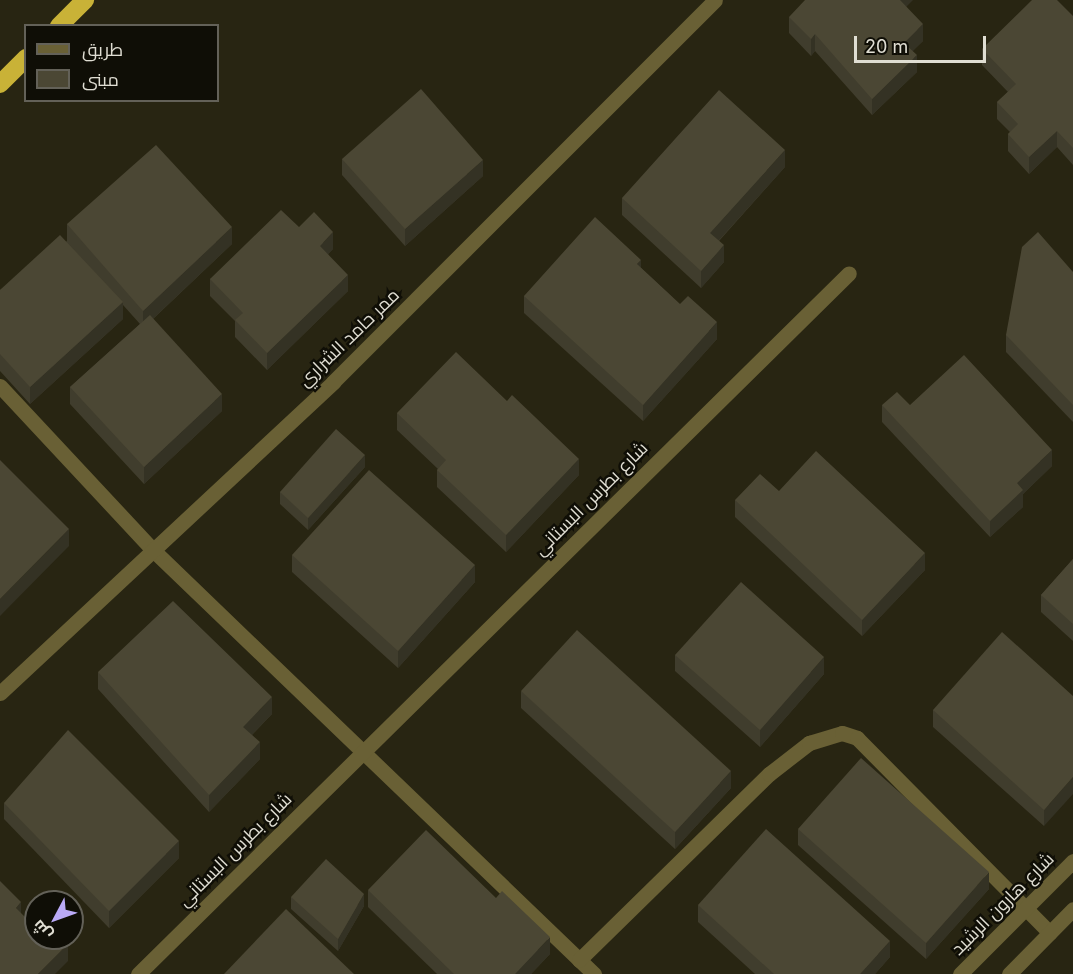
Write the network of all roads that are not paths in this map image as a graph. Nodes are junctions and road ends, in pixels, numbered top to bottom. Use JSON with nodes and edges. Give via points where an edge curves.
{"nodes":[{"id":1,"x":85,"y":0,"type":"edge"},
{"id":2,"x":715,"y":0,"type":"edge"},
{"id":3,"x":61,"y":24,"type":"edge"},
{"id":4,"x":24,"y":60,"type":"edge"},
{"id":5,"x":0,"y":84,"type":"edge"},
{"id":6,"x":849,"y":273,"type":"dead end"},
{"id":7,"x":0,"y":386,"type":"edge"},
{"id":8,"x":153,"y":550,"type":"junction"},
{"id":9,"x":0,"y":693,"type":"edge"},
{"id":10,"x":360,"y":753,"type":"junction"},
{"id":11,"x":1073,"y":861,"type":"edge"},
{"id":12,"x":1028,"y":906,"type":"junction"},
{"id":13,"x":1073,"y":909,"type":"edge"},
{"id":14,"x":1050,"y":933,"type":"junction"},
{"id":15,"x":579,"y":960,"type":"junction"},
{"id":16,"x":138,"y":974,"type":"edge"},
{"id":17,"x":594,"y":974,"type":"edge"},
{"id":18,"x":960,"y":974,"type":"edge"},
{"id":19,"x":1009,"y":974,"type":"edge"}],
"edges":[{"from":1,"to":3,"type":"highway"},
{"from":2,"to":8,"type":"street","name":"ممر حامد الشراري","via":[[333,382]]},
{"from":4,"to":5,"type":"highway"},
{"from":6,"to":10,"type":"street","name":"شارع بطرس البستاني"},
{"from":7,"to":8,"type":"street"},
{"from":8,"to":9,"type":"street","name":"ممر حامد الشراري"},
{"from":8,"to":10,"type":"street"},
{"from":10,"to":15,"type":"street"},
{"from":10,"to":16,"type":"street","name":"شارع بطرس البستاني"},
{"from":11,"to":12,"type":"street","name":"شارع هارون الرشيد"},
{"from":12,"to":14,"type":"street"},
{"from":12,"to":15,"type":"street","via":[[857,738],[842,733],[809,743],[768,774]]},
{"from":12,"to":18,"type":"street","name":"شارع هارون الرشيد"},
{"from":13,"to":14,"type":"street"},
{"from":14,"to":19,"type":"street"},
{"from":15,"to":17,"type":"street"}]}
